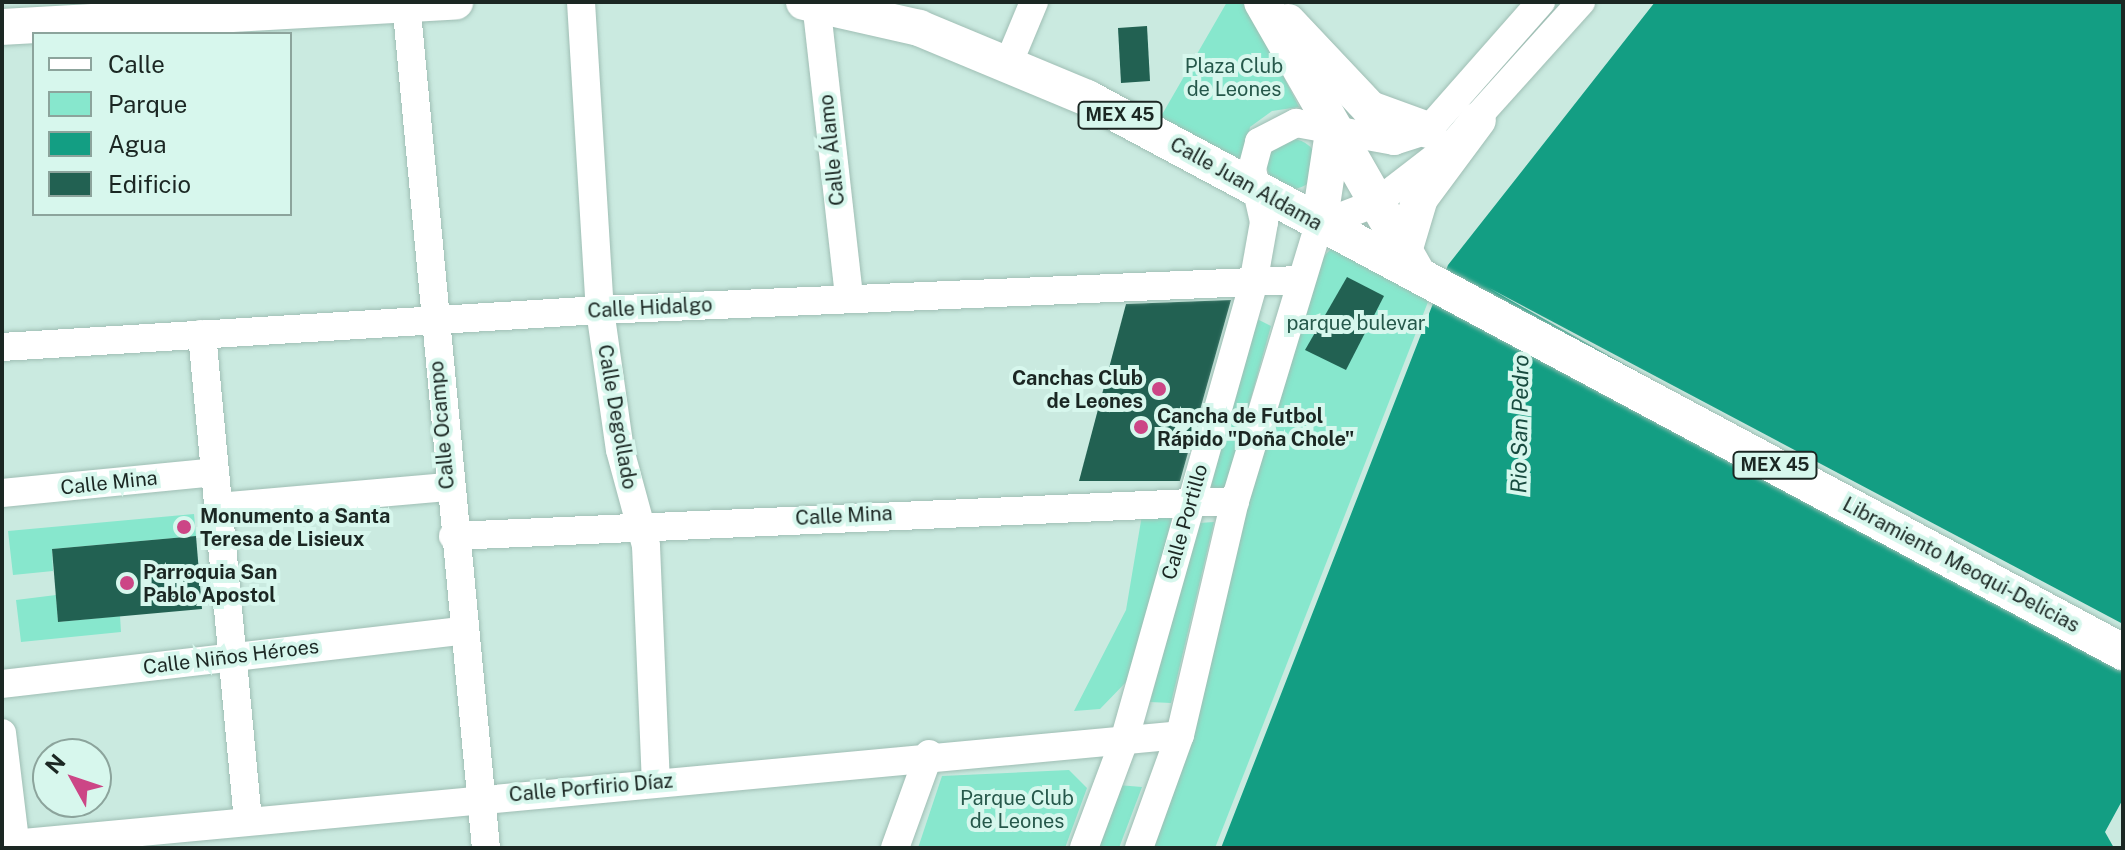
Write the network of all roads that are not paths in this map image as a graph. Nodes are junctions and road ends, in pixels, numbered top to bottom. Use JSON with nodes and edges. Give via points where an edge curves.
{"nodes":[{"id":1,"x":455,"y":2,"type":"edge"},
{"id":2,"x":581,"y":2,"type":"edge"},
{"id":3,"x":812,"y":2,"type":"edge"},
{"id":4,"x":1034,"y":2,"type":"edge"},
{"id":5,"x":1262,"y":2,"type":"edge"},
{"id":6,"x":1269,"y":2,"type":"edge"},
{"id":7,"x":1541,"y":2,"type":"edge"},
{"id":8,"x":1581,"y":2,"type":"edge"},
{"id":9,"x":406,"y":4,"type":"edge"},
{"id":10,"x":75,"y":13,"type":"edge"},
{"id":11,"x":2,"y":27,"type":"edge"},
{"id":12,"x":1009,"y":62,"type":"junction"},
{"id":13,"x":1478,"y":120,"type":"junction"},
{"id":14,"x":1428,"y":130,"type":"junction"},
{"id":15,"x":1333,"y":132,"type":"junction"},
{"id":16,"x":1258,"y":191,"type":"junction"},
{"id":17,"x":1376,"y":203,"type":"junction"},
{"id":18,"x":1319,"y":225,"type":"junction"},
{"id":19,"x":1416,"y":266,"type":"junction"},
{"id":20,"x":1299,"y":280,"type":"junction"},
{"id":21,"x":1253,"y":284,"type":"junction"},
{"id":22,"x":849,"y":298,"type":"junction"},
{"id":23,"x":600,"y":310,"type":"junction"},
{"id":24,"x":433,"y":321,"type":"junction"},
{"id":25,"x":202,"y":334,"type":"junction"},
{"id":26,"x":2,"y":347,"type":"edge"},
{"id":27,"x":215,"y":472,"type":"junction"},
{"id":28,"x":447,"y":487,"type":"junction"},
{"id":29,"x":2,"y":493,"type":"edge"},
{"id":30,"x":1191,"y":499,"type":"junction"},
{"id":31,"x":1235,"y":501,"type":"junction"},
{"id":32,"x":218,"y":507,"type":"junction"},
{"id":33,"x":642,"y":526,"type":"junction"},
{"id":34,"x":453,"y":536,"type":"junction"},
{"id":35,"x":460,"y":631,"type":"junction"},
{"id":36,"x":2123,"y":652,"type":"edge"},
{"id":37,"x":233,"y":657,"type":"junction"},
{"id":38,"x":2,"y":684,"type":"edge"},
{"id":39,"x":2,"y":733,"type":"edge"},
{"id":40,"x":1180,"y":735,"type":"junction"},
{"id":41,"x":1124,"y":741,"type":"junction"},
{"id":42,"x":929,"y":754,"type":"junction"},
{"id":43,"x":656,"y":782,"type":"junction"},
{"id":44,"x":482,"y":798,"type":"junction"},
{"id":45,"x":248,"y":819,"type":"junction"},
{"id":46,"x":198,"y":836,"type":"edge"},
{"id":47,"x":11,"y":845,"type":"edge"},
{"id":48,"x":486,"y":848,"type":"edge"},
{"id":49,"x":895,"y":848,"type":"edge"},
{"id":50,"x":1084,"y":848,"type":"edge"},
{"id":51,"x":1139,"y":848,"type":"edge"}],
"edges":[{"from":1,"to":9,"type":"main road"},
{"from":2,"to":23,"type":"street","name":"Calle Degollado"},
{"from":3,"to":12,"type":"main road","name":"Calle Juan Aldama","number":"MEX 45","via":[[869,12]]},
{"from":3,"to":22,"type":"street","name":"Calle Álamo"},
{"from":4,"to":12,"type":"street"},
{"from":5,"to":15,"type":"main road","number":"MEX 45"},
{"from":6,"to":14,"type":"main road","via":[[1370,109]]},
{"from":7,"to":14,"type":"street"},
{"from":8,"to":13,"type":"street"},
{"from":9,"to":10,"type":"main road"},
{"from":9,"to":24,"type":"street","name":"Calle Ocampo"},
{"from":10,"to":11,"type":"main road"},
{"from":12,"to":16,"type":"main road","name":"Calle Juan Aldama","number":"MEX 45"},
{"from":13,"to":17,"type":"street"},
{"from":13,"to":19,"type":"main road","via":[[1420,198]]},
{"from":14,"to":15,"type":"street","name":"Calle Portillo","via":[[1394,141]]},
{"from":15,"to":16,"type":"street","name":"Calle Portillo","via":[[1296,123],[1266,134],[1254,155]]},
{"from":15,"to":17,"type":"main road","number":"MEX 45"},
{"from":15,"to":18,"type":"main road"},
{"from":16,"to":18,"type":"main road","name":"Calle Juan Aldama","number":"MEX 45"},
{"from":16,"to":21,"type":"street","name":"Calle Portillo","via":[[1264,222]]},
{"from":17,"to":18,"type":"street"},
{"from":17,"to":19,"type":"main road","number":"MEX 45"},
{"from":18,"to":19,"type":"main road","name":"Calle Juan Aldama","number":"MEX 45"},
{"from":18,"to":20,"type":"street"},
{"from":19,"to":36,"type":"main road","name":"Libramiento Meoqui-Delicias","number":"MEX 45"},
{"from":20,"to":21,"type":"street","name":"Calle Hidalgo"},
{"from":20,"to":31,"type":"street"},
{"from":21,"to":22,"type":"street","name":"Calle Hidalgo"},
{"from":21,"to":30,"type":"street","name":"Calle Portillo"},
{"from":22,"to":23,"type":"street","name":"Calle Hidalgo"},
{"from":23,"to":24,"type":"street","name":"Calle Hidalgo"},
{"from":23,"to":33,"type":"street","name":"Calle Degollado","via":[[623,465]]},
{"from":24,"to":25,"type":"street","name":"Calle Hidalgo"},
{"from":24,"to":28,"type":"street","name":"Calle Ocampo"},
{"from":25,"to":26,"type":"street","name":"Calle Hidalgo"},
{"from":25,"to":27,"type":"street"},
{"from":27,"to":29,"type":"street","name":"Calle Mina"},
{"from":27,"to":32,"type":"street"},
{"from":28,"to":32,"type":"street"},
{"from":28,"to":34,"type":"street","name":"Calle Ocampo"},
{"from":30,"to":31,"type":"street","name":"Calle Mina"},
{"from":30,"to":33,"type":"street","name":"Calle Mina"},
{"from":30,"to":41,"type":"street","name":"Calle Portillo"},
{"from":31,"to":40,"type":"street"},
{"from":32,"to":37,"type":"street"},
{"from":33,"to":34,"type":"street","name":"Calle Mina"},
{"from":33,"to":43,"type":"street","name":"Calle Degollado"},
{"from":34,"to":35,"type":"street","name":"Calle Ocampo"},
{"from":35,"to":37,"type":"street","name":"Calle Niños Héroes"},
{"from":35,"to":44,"type":"street","name":"Calle Ocampo"},
{"from":37,"to":38,"type":"street","name":"Calle Niños Héroes"},
{"from":37,"to":45,"type":"street"},
{"from":39,"to":47,"type":"street"},
{"from":40,"to":41,"type":"street","name":"Calle Porfirio Díaz"},
{"from":40,"to":51,"type":"street"},
{"from":41,"to":42,"type":"street","name":"Calle Porfirio Díaz"},
{"from":41,"to":50,"type":"street","name":"Calle Portillo"},
{"from":42,"to":43,"type":"street","name":"Calle Porfirio Díaz"},
{"from":42,"to":49,"type":"street"},
{"from":43,"to":44,"type":"street","name":"Calle Porfirio Díaz"},
{"from":44,"to":45,"type":"street","name":"Calle Porfirio Díaz"},
{"from":44,"to":48,"type":"street","name":"Calle Ocampo"},
{"from":45,"to":46,"type":"street","name":"Calle Porfirio Díaz"},
{"from":46,"to":47,"type":"street","name":"Calle Porfirio Díaz"}]}
